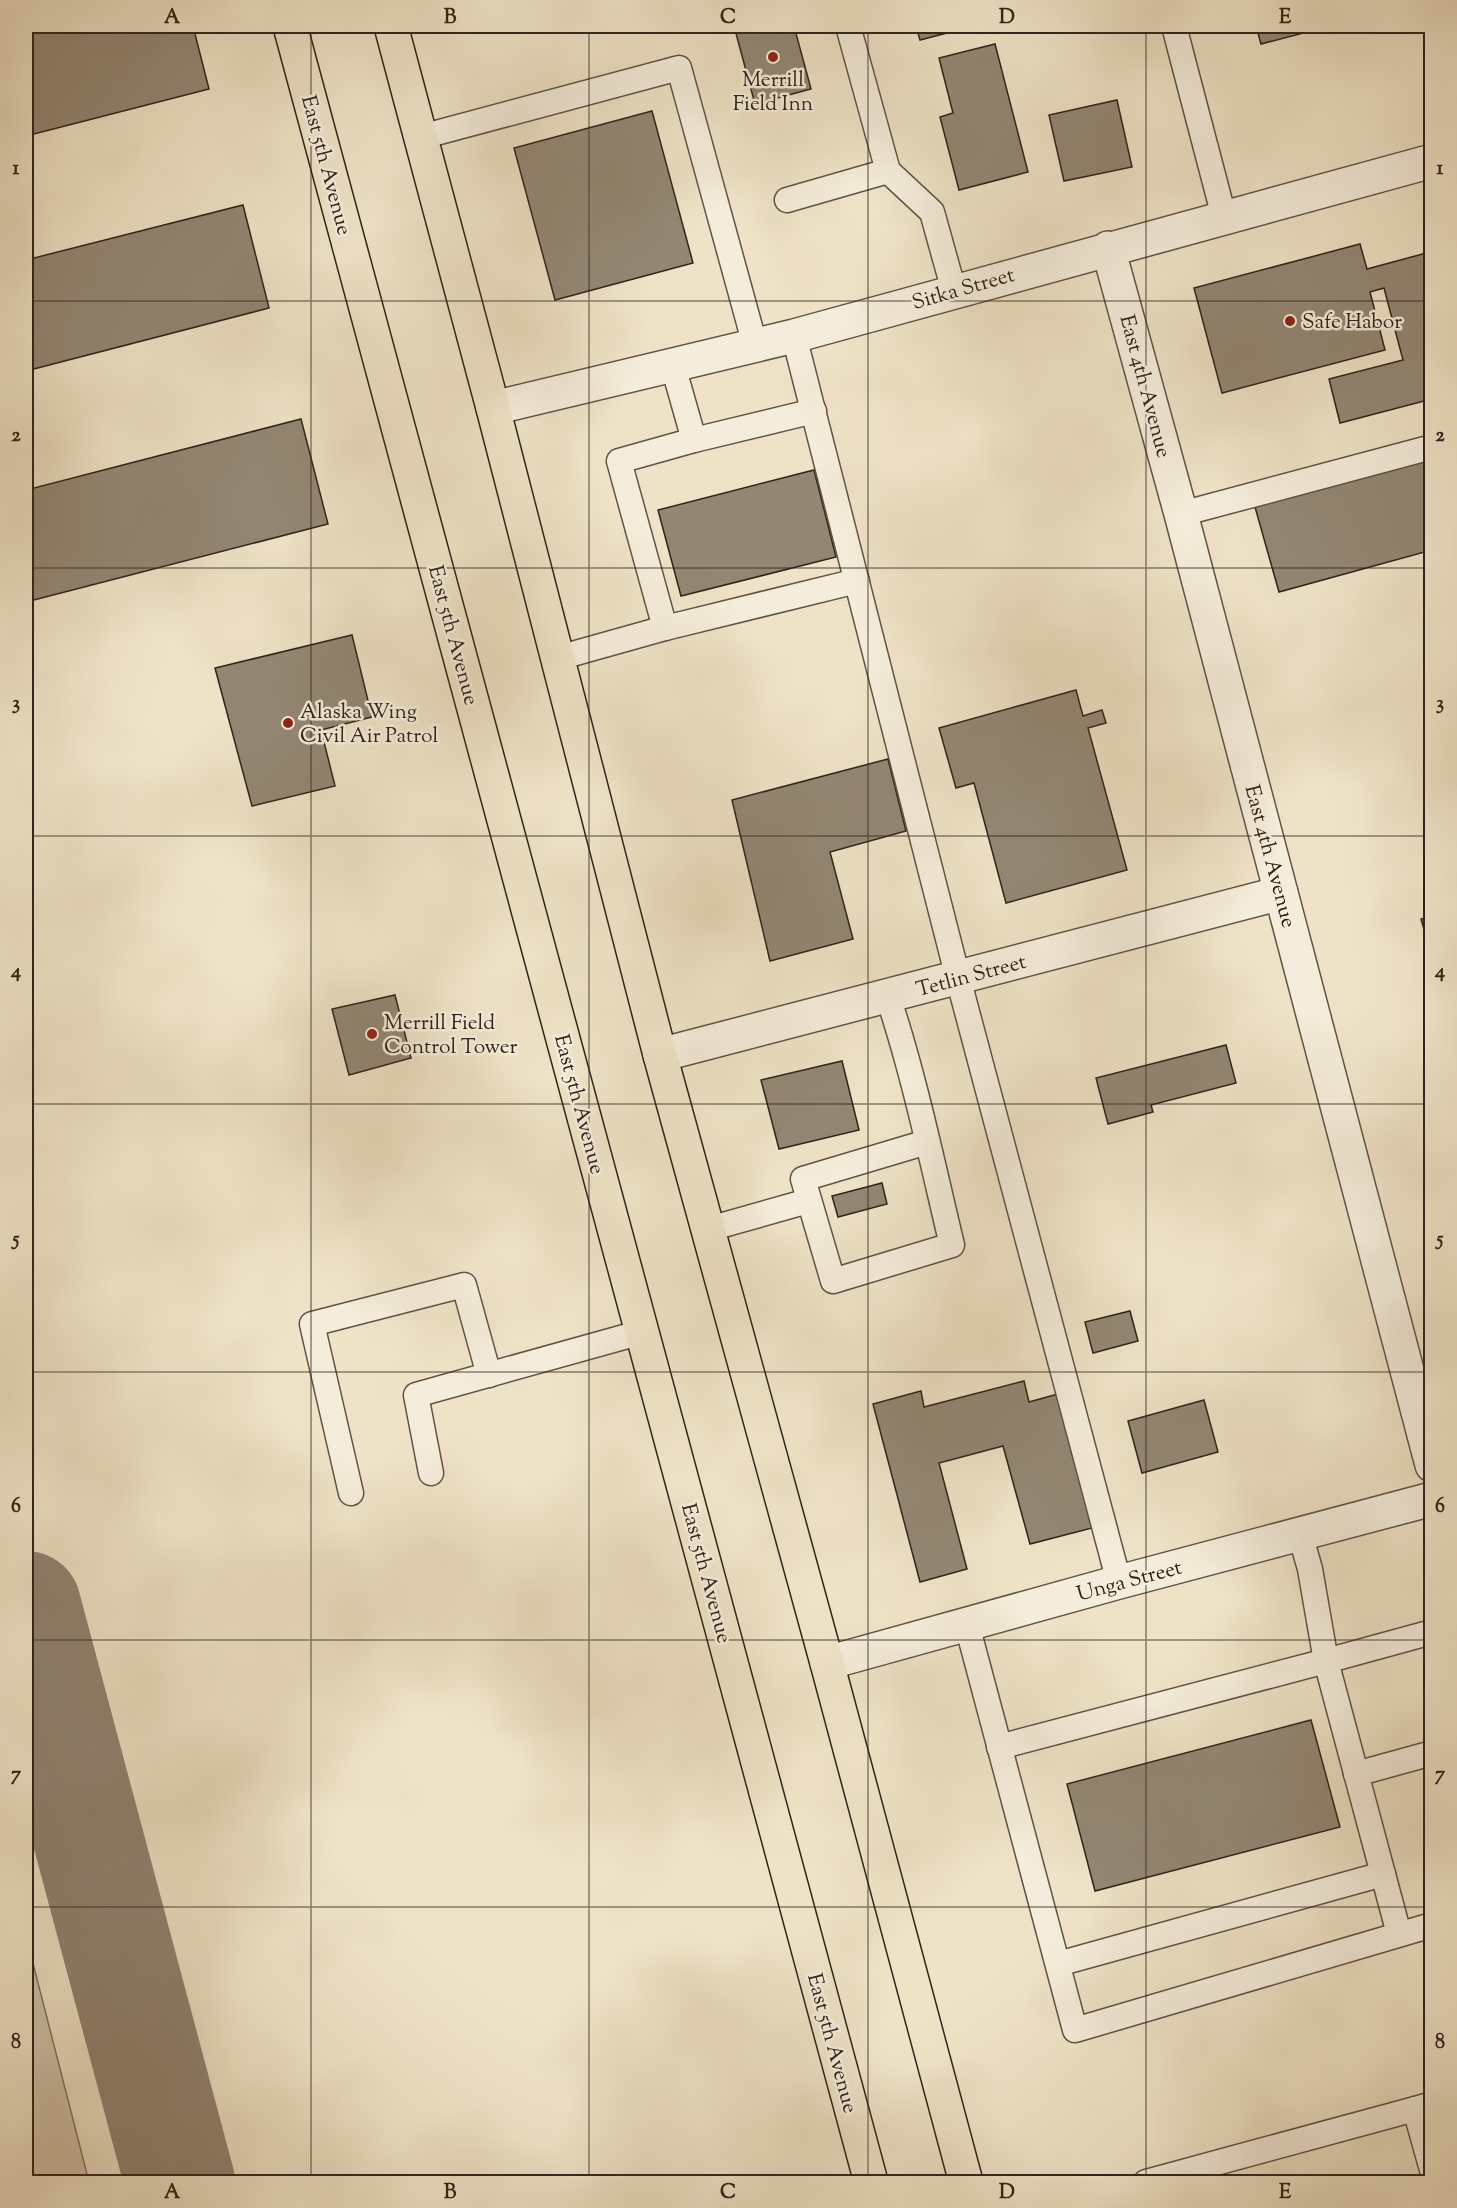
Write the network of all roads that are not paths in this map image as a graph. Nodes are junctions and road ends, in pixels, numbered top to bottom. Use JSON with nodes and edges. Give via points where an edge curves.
{"nodes":[{"id":1,"x":290,"y":26,"type":"edge"},
{"id":2,"x":391,"y":26,"type":"edge"},
{"id":3,"x":848,"y":26,"type":"edge"},
{"id":4,"x":1173,"y":26,"type":"edge"},
{"id":5,"x":421,"y":137,"type":"junction"},
{"id":6,"x":1431,"y":161,"type":"edge"},
{"id":7,"x":888,"y":171,"type":"junction"},
{"id":8,"x":787,"y":200,"type":"dead end"},
{"id":9,"x":1224,"y":217,"type":"junction"},
{"id":10,"x":1108,"y":248,"type":"junction"},
{"id":11,"x":954,"y":291,"type":"junction"},
{"id":12,"x":794,"y":336,"type":"junction"},
{"id":13,"x":755,"y":345,"type":"junction"},
{"id":14,"x":673,"y":366,"type":"junction"},
{"id":15,"x":494,"y":408,"type":"junction"},
{"id":16,"x":814,"y":411,"type":"junction"},
{"id":17,"x":694,"y":441,"type":"junction"},
{"id":18,"x":1431,"y":447,"type":"edge"},
{"id":19,"x":1181,"y":514,"type":"junction"},
{"id":20,"x":857,"y":581,"type":"junction"},
{"id":21,"x":665,"y":628,"type":"junction"},
{"id":22,"x":558,"y":658,"type":"junction"},
{"id":23,"x":1281,"y":893,"type":"junction"},
{"id":24,"x":957,"y":978,"type":"junction"},
{"id":25,"x":888,"y":997,"type":"junction"},
{"id":26,"x":660,"y":1055,"type":"junction"},
{"id":27,"x":927,"y":1142,"type":"junction"},
{"id":28,"x":808,"y":1201,"type":"junction"},
{"id":29,"x":709,"y":1229,"type":"junction"},
{"id":30,"x":642,"y":1332,"type":"junction"},
{"id":31,"x":489,"y":1375,"type":"junction"},
{"id":32,"x":1431,"y":1465,"type":"edge"},
{"id":33,"x":431,"y":1473,"type":"dead end"},
{"id":34,"x":351,"y":1493,"type":"dead end"},
{"id":35,"x":1431,"y":1499,"type":"edge"},
{"id":36,"x":1300,"y":1534,"type":"junction"},
{"id":37,"x":1119,"y":1582,"type":"junction"},
{"id":38,"x":967,"y":1625,"type":"junction"},
{"id":39,"x":1431,"y":1632,"type":"edge"},
{"id":40,"x":1326,"y":1661,"type":"junction"},
{"id":41,"x":827,"y":1663,"type":"junction"},
{"id":42,"x":999,"y":1747,"type":"junction"},
{"id":43,"x":1431,"y":1753,"type":"edge"},
{"id":44,"x":1356,"y":1774,"type":"junction"},
{"id":45,"x":1383,"y":1874,"type":"junction"},
{"id":46,"x":1431,"y":1925,"type":"edge"},
{"id":47,"x":1399,"y":1934,"type":"junction"},
{"id":48,"x":1058,"y":1964,"type":"junction"},
{"id":49,"x":1423,"y":2107,"type":"edge"},
{"id":50,"x":1431,"y":2170,"type":"edge"},
{"id":51,"x":871,"y":2182,"type":"edge"},
{"id":52,"x":966,"y":2182,"type":"edge"},
{"id":53,"x":1146,"y":2182,"type":"edge"}],
"edges":[{"from":1,"to":30,"type":"highway","name":"East 5th Avenue"},
{"from":2,"to":5,"type":"highway"},
{"from":3,"to":7,"type":"lane"},
{"from":4,"to":9,"type":"lane"},
{"from":5,"to":13,"type":"lane","via":[[679,68]]},
{"from":5,"to":15,"type":"highway"},
{"from":6,"to":9,"type":"street","name":"Sitka Street"},
{"from":7,"to":8,"type":"lane"},
{"from":7,"to":11,"type":"lane","via":[[932,212]]},
{"from":9,"to":10,"type":"street","name":"Sitka Street"},
{"from":10,"to":11,"type":"street","name":"Sitka Street"},
{"from":10,"to":19,"type":"street","name":"East 4th Avenue"},
{"from":11,"to":12,"type":"street","name":"Sitka Street"},
{"from":12,"to":13,"type":"street","name":"Sitka Street"},
{"from":12,"to":16,"type":"lane"},
{"from":13,"to":14,"type":"street","name":"Sitka Street"},
{"from":14,"to":15,"type":"street","name":"Sitka Street"},
{"from":14,"to":17,"type":"lane"},
{"from":15,"to":22,"type":"highway"},
{"from":16,"to":17,"type":"lane"},
{"from":16,"to":20,"type":"lane"},
{"from":17,"to":21,"type":"lane","via":[[619,462]]},
{"from":18,"to":19,"type":"lane"},
{"from":19,"to":23,"type":"street","name":"East 4th Avenue"},
{"from":20,"to":21,"type":"lane"},
{"from":20,"to":24,"type":"lane"},
{"from":21,"to":22,"type":"lane"},
{"from":22,"to":26,"type":"highway"},
{"from":23,"to":24,"type":"street","name":"Tetlin Street"},
{"from":23,"to":32,"type":"street","name":"East 4th Avenue"},
{"from":24,"to":25,"type":"street","name":"Tetlin Street"},
{"from":24,"to":37,"type":"lane"},
{"from":25,"to":26,"type":"street","name":"Tetlin Street"},
{"from":25,"to":27,"type":"lane"},
{"from":26,"to":29,"type":"highway"},
{"from":27,"to":28,"type":"lane","via":[[802,1179]]},
{"from":27,"to":28,"type":"lane","via":[[952,1245],[833,1281]]},
{"from":28,"to":29,"type":"lane"},
{"from":29,"to":41,"type":"highway"},
{"from":30,"to":31,"type":"lane"},
{"from":30,"to":51,"type":"highway","name":"East 5th Avenue"},
{"from":31,"to":33,"type":"lane","via":[[416,1395]]},
{"from":31,"to":34,"type":"lane","via":[[464,1285],[312,1324]]},
{"from":35,"to":36,"type":"street","name":"Unga Street"},
{"from":36,"to":37,"type":"street","name":"Unga Street"},
{"from":36,"to":40,"type":"lane"},
{"from":37,"to":38,"type":"street","name":"Unga Street"},
{"from":38,"to":41,"type":"street","name":"Unga Street"},
{"from":38,"to":42,"type":"lane"},
{"from":39,"to":40,"type":"lane"},
{"from":40,"to":42,"type":"lane"},
{"from":40,"to":44,"type":"lane"},
{"from":41,"to":52,"type":"highway"},
{"from":42,"to":48,"type":"lane"},
{"from":43,"to":44,"type":"lane"},
{"from":44,"to":45,"type":"lane"},
{"from":45,"to":47,"type":"lane"},
{"from":45,"to":48,"type":"lane"},
{"from":46,"to":47,"type":"lane"},
{"from":47,"to":48,"type":"lane","via":[[1075,2030]]},
{"from":49,"to":50,"type":"lane"},
{"from":49,"to":53,"type":"lane"}]}
